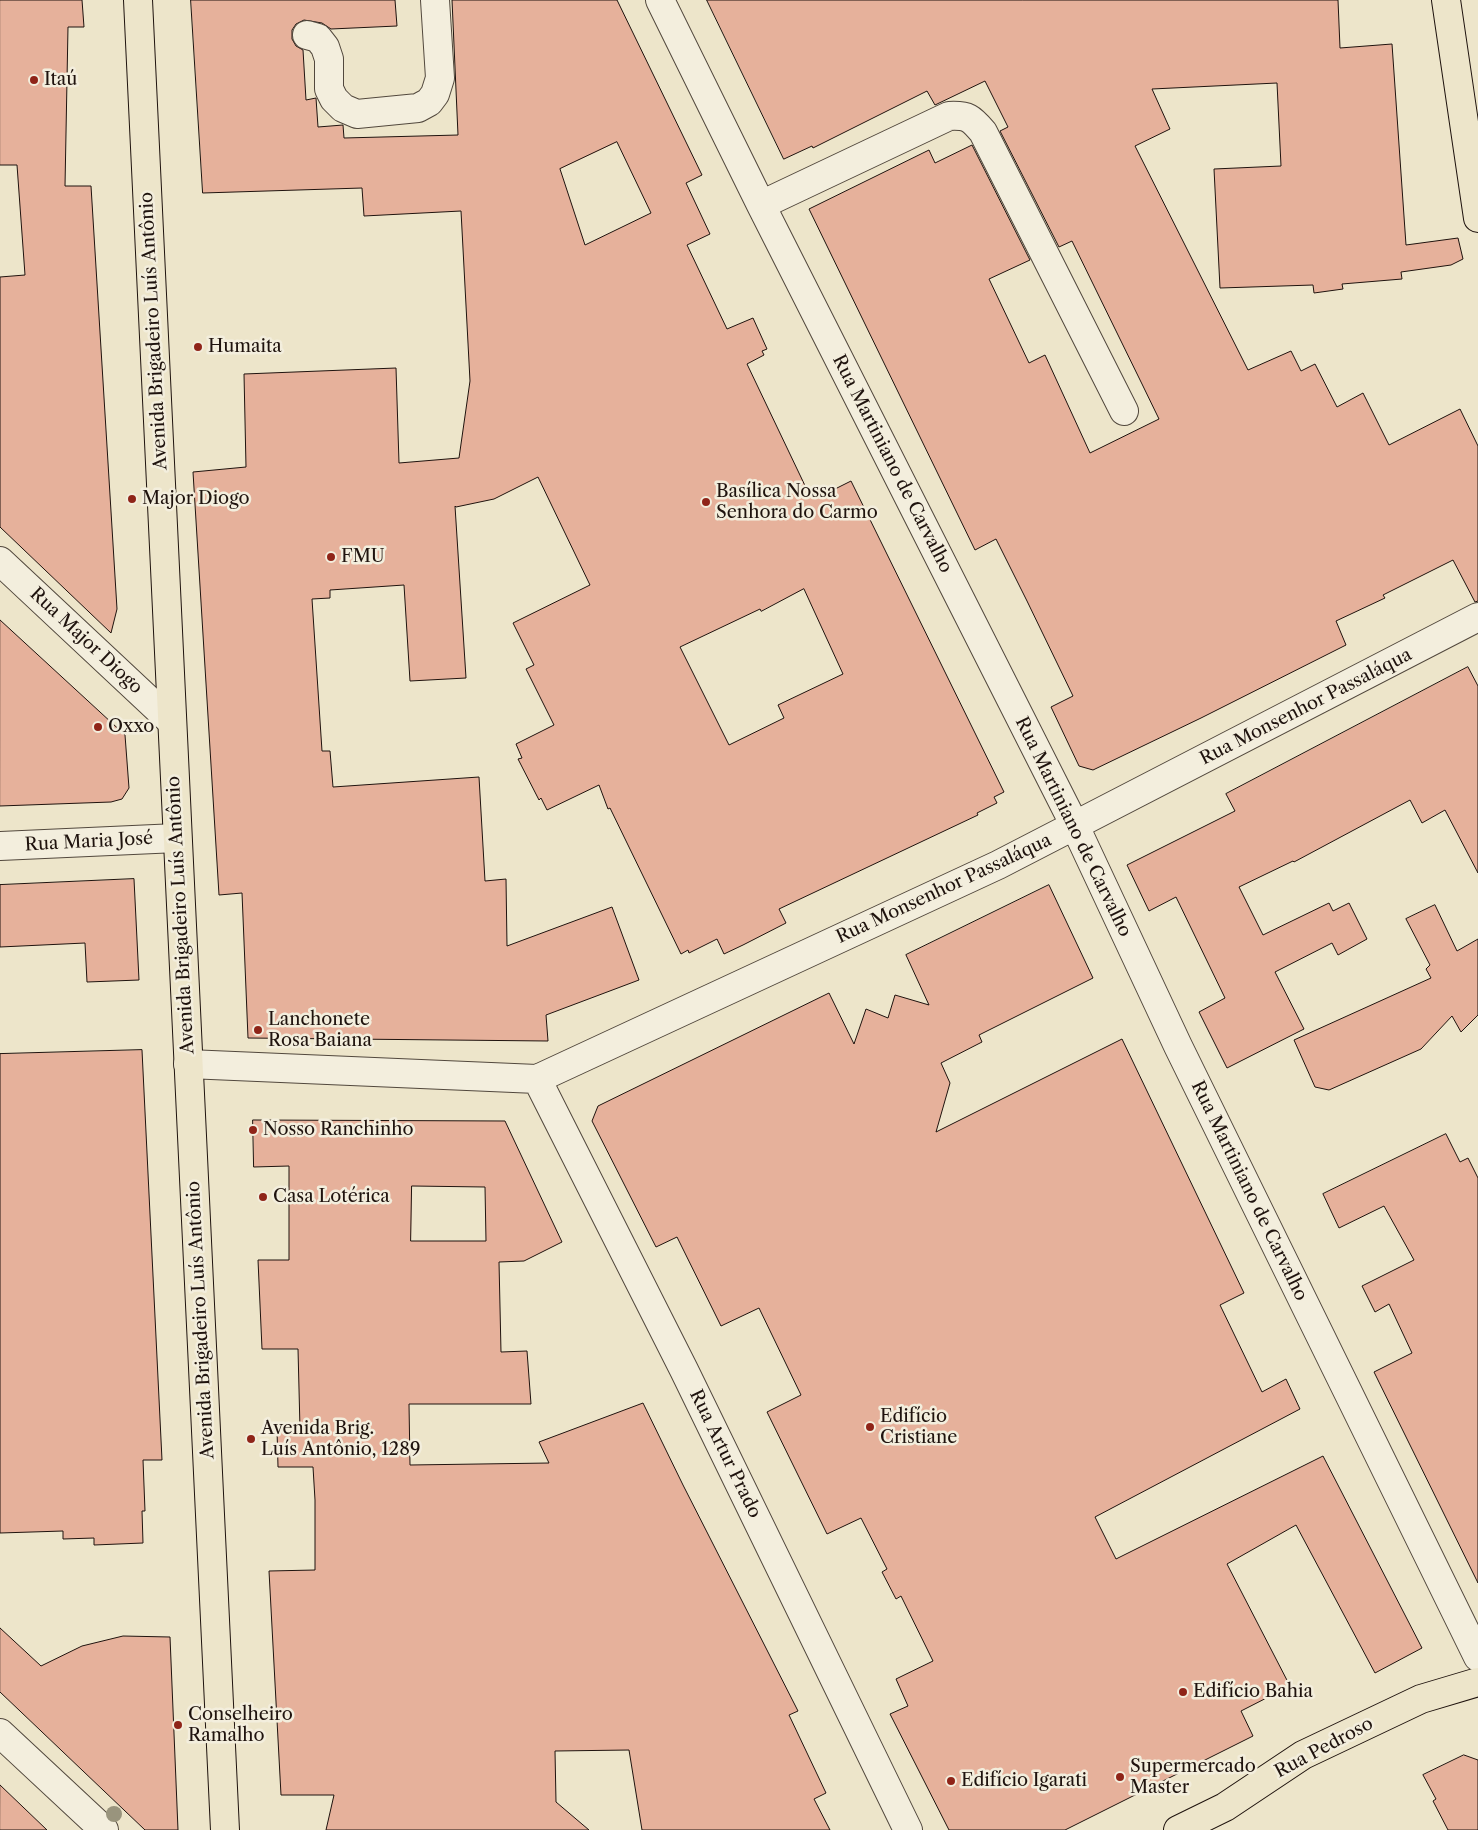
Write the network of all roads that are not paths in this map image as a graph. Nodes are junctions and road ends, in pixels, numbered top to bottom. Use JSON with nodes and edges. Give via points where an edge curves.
{"nodes":[{"id":1,"x":138,"y":0,"type":"edge"},
{"id":2,"x":435,"y":0,"type":"edge"},
{"id":3,"x":660,"y":0,"type":"edge"},
{"id":4,"x":1446,"y":0,"type":"edge"},
{"id":5,"x":307,"y":35,"type":"dead end"},
{"id":6,"x":761,"y":205,"type":"junction"},
{"id":7,"x":1478,"y":218,"type":"edge"},
{"id":8,"x":1124,"y":411,"type":"dead end"},
{"id":9,"x":0,"y":561,"type":"edge"},
{"id":10,"x":1478,"y":617,"type":"edge"},
{"id":11,"x":172,"y":722,"type":"junction"},
{"id":12,"x":1075,"y":826,"type":"junction"},
{"id":13,"x":177,"y":838,"type":"junction"},
{"id":14,"x":0,"y":846,"type":"edge"},
{"id":15,"x":188,"y":1064,"type":"junction"},
{"id":16,"x":538,"y":1080,"type":"junction"},
{"id":17,"x":1478,"y":1657,"type":"edge"},
{"id":18,"x":1478,"y":1682,"type":"edge"},
{"id":19,"x":0,"y":1732,"type":"edge"},
{"id":20,"x":104,"y":1830,"type":"edge"},
{"id":21,"x":225,"y":1830,"type":"edge"},
{"id":22,"x":908,"y":1830,"type":"edge"},
{"id":23,"x":1178,"y":1830,"type":"edge"}],
"edges":[{"from":1,"to":11,"type":"main road","name":"Avenida Brigadeiro Luís Antônio"},
{"from":2,"to":5,"type":"street","via":[[440,78],[435,94],[418,108],[356,114],[344,108],[328,89],[329,59],[325,47],[318,38]]},
{"from":3,"to":6,"type":"street","name":"Rua Martiniano de Carvalho"},
{"from":4,"to":7,"type":"main road"},
{"from":6,"to":8,"type":"street","via":[[949,116],[971,118],[983,132]]},
{"from":6,"to":12,"type":"street","name":"Rua Martiniano de Carvalho"},
{"from":9,"to":11,"type":"street","name":"Rua Major Diogo"},
{"from":10,"to":12,"type":"street","name":"Rua Monsenhor Passaláqua"},
{"from":11,"to":13,"type":"main road","name":"Avenida Brigadeiro Luís Antônio"},
{"from":12,"to":16,"type":"street","name":"Rua Monsenhor Passaláqua"},
{"from":12,"to":17,"type":"street","name":"Rua Martiniano de Carvalho","via":[[1178,1046]]},
{"from":13,"to":14,"type":"street","name":"Rua Maria José"},
{"from":13,"to":15,"type":"main road","name":"Avenida Brigadeiro Luís Antônio"},
{"from":15,"to":16,"type":"street"},
{"from":15,"to":21,"type":"main road","name":"Avenida Brigadeiro Luís Antônio"},
{"from":16,"to":22,"type":"street","name":"Rua Artur Prado","via":[[684,1370]]},
{"from":18,"to":23,"type":"main road","name":"Rua Pedroso","via":[[1421,1698],[1303,1755],[1225,1807]]},
{"from":19,"to":20,"type":"street"}]}
